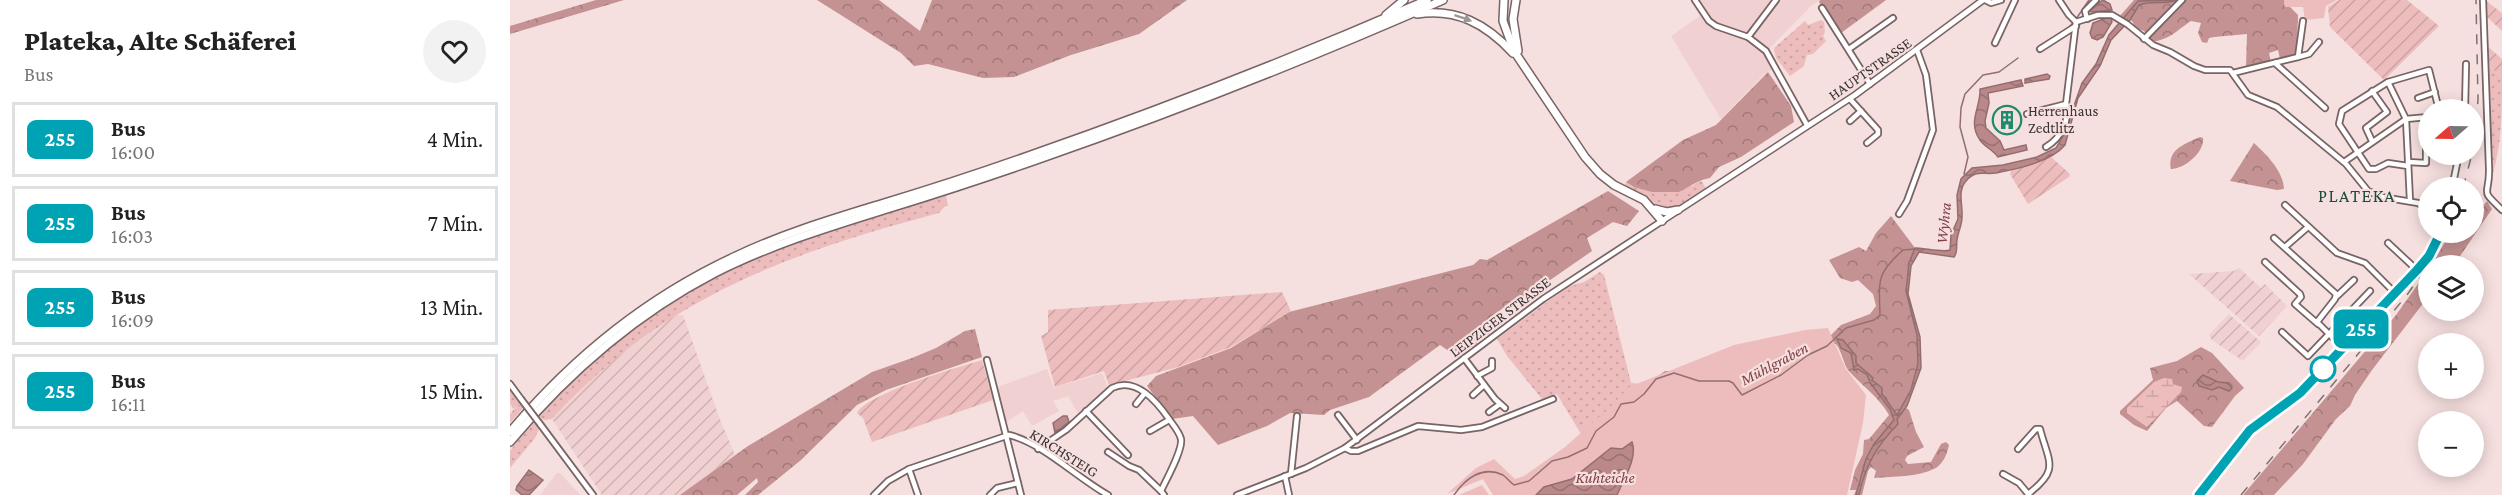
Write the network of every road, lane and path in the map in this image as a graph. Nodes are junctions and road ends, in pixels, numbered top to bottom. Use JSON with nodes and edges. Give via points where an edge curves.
{"nodes":[{"id":1,"x":1404,"y":0,"type":"edge"},
{"id":2,"x":1427,"y":0,"type":"edge"},
{"id":3,"x":1443,"y":0,"type":"edge"},
{"id":4,"x":1504,"y":0,"type":"edge"},
{"id":5,"x":1516,"y":0,"type":"edge"},
{"id":6,"x":1695,"y":0,"type":"edge"},
{"id":7,"x":1776,"y":0,"type":"edge"},
{"id":8,"x":1984,"y":0,"type":"edge"},
{"id":9,"x":2001,"y":0,"type":"edge"},
{"id":10,"x":2015,"y":0,"type":"edge"},
{"id":11,"x":2060,"y":0,"type":"edge"},
{"id":12,"x":2096,"y":0,"type":"edge"},
{"id":13,"x":2182,"y":0,"type":"edge"},
{"id":14,"x":2482,"y":0,"type":"edge"},
{"id":15,"x":1822,"y":8,"type":"dead end"},
{"id":16,"x":1406,"y":16,"type":"junction"},
{"id":17,"x":1893,"y":18,"type":"dead end"},
{"id":18,"x":2087,"y":19,"type":"junction"},
{"id":19,"x":2303,"y":21,"type":"dead end"},
{"id":20,"x":2075,"y":22,"type":"junction"},
{"id":21,"x":1368,"y":25,"type":"junction"},
{"id":22,"x":1748,"y":37,"type":"junction"},
{"id":23,"x":2144,"y":39,"type":"junction"},
{"id":24,"x":2319,"y":42,"type":"dead end"},
{"id":25,"x":1995,"y":43,"type":"dead end"},
{"id":26,"x":1849,"y":49,"type":"junction"},
{"id":27,"x":2040,"y":49,"type":"dead end"},
{"id":28,"x":1917,"y":50,"type":"junction"},
{"id":29,"x":2298,"y":57,"type":"junction"},
{"id":30,"x":1521,"y":63,"type":"junction"},
{"id":31,"x":2275,"y":63,"type":"junction"},
{"id":32,"x":2466,"y":63,"type":"dead end"},
{"id":33,"x":2233,"y":73,"type":"junction"},
{"id":34,"x":2388,"y":82,"type":"junction"},
{"id":35,"x":1870,"y":84,"type":"junction"},
{"id":36,"x":2372,"y":91,"type":"junction"},
{"id":37,"x":2435,"y":92,"type":"junction"},
{"id":38,"x":2418,"y":98,"type":"dead end"},
{"id":39,"x":1850,"y":99,"type":"junction"},
{"id":40,"x":2437,"y":99,"type":"edge"},
{"id":41,"x":2465,"y":99,"type":"edge"},
{"id":42,"x":2066,"y":104,"type":"junction"},
{"id":43,"x":2325,"y":108,"type":"dead end"},
{"id":44,"x":1861,"y":111,"type":"junction"},
{"id":45,"x":2026,"y":114,"type":"dead end"},
{"id":46,"x":2418,"y":117,"type":"edge"},
{"id":47,"x":2406,"y":118,"type":"junction"},
{"id":48,"x":1850,"y":121,"type":"dead end"},
{"id":49,"x":1807,"y":126,"type":"junction"},
{"id":50,"x":2372,"y":141,"type":"junction"},
{"id":51,"x":1867,"y":143,"type":"dead end"},
{"id":52,"x":2046,"y":147,"type":"dead end"},
{"id":53,"x":2357,"y":152,"type":"junction"},
{"id":54,"x":2344,"y":162,"type":"junction"},
{"id":55,"x":2418,"y":163,"type":"edge"},
{"id":56,"x":2408,"y":164,"type":"junction"},
{"id":57,"x":2410,"y":201,"type":"junction"},
{"id":58,"x":2418,"y":204,"type":"edge"},
{"id":59,"x":2284,"y":206,"type":"dead end"},
{"id":60,"x":1652,"y":208,"type":"junction"},
{"id":61,"x":1678,"y":210,"type":"junction"},
{"id":62,"x":2502,"y":210,"type":"edge"},
{"id":63,"x":1899,"y":214,"type":"dead end"},
{"id":64,"x":1662,"y":221,"type":"junction"},
{"id":65,"x":2308,"y":227,"type":"junction"},
{"id":66,"x":2274,"y":238,"type":"dead end"},
{"id":67,"x":2388,"y":243,"type":"dead end"},
{"id":68,"x":2436,"y":243,"type":"edge"},
{"id":69,"x":2285,"y":247,"type":"junction"},
{"id":70,"x":2265,"y":262,"type":"dead end"},
{"id":71,"x":2417,"y":270,"type":"junction"},
{"id":72,"x":2354,"y":280,"type":"dead end"},
{"id":73,"x":2370,"y":291,"type":"dead end"},
{"id":74,"x":2395,"y":293,"type":"junction"},
{"id":75,"x":2337,"y":296,"type":"junction"},
{"id":76,"x":2318,"y":324,"type":"junction"},
{"id":77,"x":2282,"y":332,"type":"dead end"},
{"id":78,"x":2329,"y":335,"type":"junction"},
{"id":79,"x":2343,"y":348,"type":"junction"},
{"id":80,"x":1464,"y":358,"type":"junction"},
{"id":81,"x":987,"y":360,"type":"dead end"},
{"id":82,"x":1492,"y":361,"type":"dead end"},
{"id":83,"x":1477,"y":376,"type":"junction"},
{"id":84,"x":510,"y":384,"type":"edge"},
{"id":85,"x":1484,"y":385,"type":"junction"},
{"id":86,"x":1144,"y":393,"type":"junction"},
{"id":87,"x":1473,"y":395,"type":"dead end"},
{"id":88,"x":1553,"y":399,"type":"dead end"},
{"id":89,"x":1136,"y":404,"type":"dead end"},
{"id":90,"x":1086,"y":411,"type":"junction"},
{"id":91,"x":1489,"y":412,"type":"dead end"},
{"id":92,"x":1338,"y":415,"type":"dead end"},
{"id":93,"x":1296,"y":416,"type":"dead end"},
{"id":94,"x":1169,"y":420,"type":"junction"},
{"id":95,"x":1150,"y":431,"type":"dead end"},
{"id":96,"x":510,"y":432,"type":"edge"},
{"id":97,"x":1005,"y":435,"type":"junction"},
{"id":98,"x":1357,"y":440,"type":"junction"},
{"id":99,"x":510,"y":442,"type":"edge"},
{"id":100,"x":1038,"y":448,"type":"junction"},
{"id":101,"x":1345,"y":448,"type":"junction"},
{"id":102,"x":2018,"y":449,"type":"dead end"},
{"id":103,"x":1108,"y":452,"type":"dead end"},
{"id":104,"x":1128,"y":455,"type":"dead end"},
{"id":105,"x":909,"y":469,"type":"junction"},
{"id":106,"x":1292,"y":474,"type":"junction"},
{"id":107,"x":2003,"y":474,"type":"dead end"},
{"id":108,"x":1285,"y":476,"type":"junction"},
{"id":109,"x":1017,"y":483,"type":"junction"},
{"id":110,"x":1288,"y":486,"type":"junction"},
{"id":111,"x":1163,"y":493,"type":"edge"},
{"id":112,"x":2029,"y":494,"type":"edge"},
{"id":113,"x":593,"y":495,"type":"edge"},
{"id":114,"x":874,"y":495,"type":"edge"},
{"id":115,"x":918,"y":495,"type":"edge"},
{"id":116,"x":990,"y":495,"type":"edge"},
{"id":117,"x":1021,"y":495,"type":"edge"},
{"id":118,"x":1108,"y":495,"type":"edge"},
{"id":119,"x":1237,"y":495,"type":"edge"},
{"id":120,"x":1289,"y":495,"type":"edge"},
{"id":121,"x":2199,"y":495,"type":"edge"}],
"edges":[{"from":1,"to":21,"type":"highway"},
{"from":2,"to":21,"type":"highway"},
{"from":3,"to":16,"type":"highway"},
{"from":4,"to":30,"type":"highway","via":[[1506,30]]},
{"from":5,"to":30,"type":"highway","via":[[1513,19]]},
{"from":6,"to":22,"type":"street","via":[[1716,26]]},
{"from":7,"to":22,"type":"street"},
{"from":8,"to":9,"type":"street"},
{"from":8,"to":28,"type":"main road","name":"HAUPTSTRASSE"},
{"from":10,"to":25,"type":"street"},
{"from":11,"to":20,"type":"street"},
{"from":12,"to":18,"type":"street","via":[[2085,11]]},
{"from":13,"to":23,"type":"street"},
{"from":14,"to":62,"type":"street","via":[[2489,168],[2486,196]]},
{"from":15,"to":26,"type":"street"},
{"from":16,"to":30,"type":"highway","one_way":true,"via":[[1437,12],[1479,23]]},
{"from":16,"to":99,"type":"highway","via":[[1112,133],[739,261],[678,294],[619,334],[560,386]]},
{"from":17,"to":26,"type":"street"},
{"from":18,"to":20,"type":"street"},
{"from":18,"to":23,"type":"street","via":[[2108,14],[2121,19]]},
{"from":19,"to":29,"type":"street"},
{"from":20,"to":27,"type":"street"},
{"from":20,"to":42,"type":"street"},
{"from":21,"to":96,"type":"highway","via":[[1115,125],[805,228],[736,255],[671,291],[616,328],[560,377]]},
{"from":22,"to":49,"type":"street","via":[[1766,51]]},
{"from":23,"to":33,"type":"street","via":[[2200,68]]},
{"from":24,"to":29,"type":"street","via":[[2309,54]]},
{"from":26,"to":35,"type":"street"},
{"from":28,"to":35,"type":"main road","name":"HAUPTSTRASSE"},
{"from":28,"to":63,"type":"street","via":[[1926,75],[1933,130]]},
{"from":29,"to":31,"type":"street"},
{"from":30,"to":60,"type":"highway","via":[[1600,174]]},
{"from":31,"to":33,"type":"street"},
{"from":31,"to":43,"type":"street"},
{"from":32,"to":41,"type":"street"},
{"from":33,"to":54,"type":"street","via":[[2248,95],[2272,103]]},
{"from":34,"to":36,"type":"street"},
{"from":34,"to":37,"type":"street","via":[[2429,70]]},
{"from":34,"to":47,"type":"street"},
{"from":35,"to":39,"type":"main road","name":"HAUPTSTRASSE"},
{"from":36,"to":50,"type":"street","via":[[2387,112],[2366,128]]},
{"from":36,"to":53,"type":"street","via":[[2341,112],[2339,124]]},
{"from":37,"to":38,"type":"street"},
{"from":37,"to":40,"type":"street"},
{"from":39,"to":44,"type":"street"},
{"from":39,"to":49,"type":"main road","name":"HAUPTSTRASSE"},
{"from":42,"to":45,"type":"street"},
{"from":42,"to":52,"type":"street","via":[[2060,135]]},
{"from":44,"to":48,"type":"street"},
{"from":44,"to":51,"type":"street","via":[[1878,130]]},
{"from":46,"to":47,"type":"street"},
{"from":47,"to":50,"type":"street"},
{"from":47,"to":56,"type":"street"},
{"from":49,"to":61,"type":"main road","name":"HAUPTSTRASSE"},
{"from":50,"to":53,"type":"street"},
{"from":53,"to":54,"type":"street"},
{"from":53,"to":56,"type":"street","via":[[2372,171],[2388,163]]},
{"from":54,"to":57,"type":"street","via":[[2368,191]]},
{"from":55,"to":56,"type":"street"},
{"from":56,"to":57,"type":"street"},
{"from":57,"to":58,"type":"street"},
{"from":59,"to":65,"type":"street"},
{"from":60,"to":61,"type":"highway","via":[[1660,212]]},
{"from":60,"to":64,"type":"highway"},
{"from":61,"to":64,"type":"main road","name":"HAUPTSTRASSE"},
{"from":64,"to":80,"type":"street","name":"LEIPZIGER STRASSE","via":[[1543,299]]},
{"from":65,"to":69,"type":"street"},
{"from":65,"to":74,"type":"street","via":[[2340,255],[2362,261]]},
{"from":66,"to":69,"type":"street"},
{"from":67,"to":71,"type":"street"},
{"from":68,"to":71,"type":"street"},
{"from":69,"to":75,"type":"street"},
{"from":70,"to":76,"type":"street","via":[[2300,294],[2295,304]]},
{"from":71,"to":74,"type":"street"},
{"from":72,"to":75,"type":"street"},
{"from":73,"to":78,"type":"street"},
{"from":74,"to":79,"type":"street"},
{"from":75,"to":76,"type":"street","via":[[2317,319]]},
{"from":76,"to":78,"type":"street"},
{"from":77,"to":78,"type":"street","via":[[2308,356]]},
{"from":78,"to":79,"type":"street"},
{"from":79,"to":121,"type":"street","via":[[2294,398],[2250,430]]},
{"from":80,"to":83,"type":"street"},
{"from":80,"to":98,"type":"street","name":"LEIPZIGER STRASSE"},
{"from":81,"to":97,"type":"street"},
{"from":82,"to":83,"type":"street","via":[[1492,368]]},
{"from":83,"to":85,"type":"street"},
{"from":84,"to":113,"type":"street","bridge":true},
{"from":85,"to":87,"type":"street"},
{"from":85,"to":91,"type":"street","via":[[1502,406]]},
{"from":86,"to":89,"type":"street"},
{"from":86,"to":90,"type":"street","via":[[1131,386],[1116,386]]},
{"from":86,"to":94,"type":"street"},
{"from":88,"to":101,"type":"street","via":[[1482,427],[1461,430],[1421,425],[1358,451]]},
{"from":90,"to":100,"type":"street"},
{"from":90,"to":104,"type":"street"},
{"from":92,"to":98,"type":"street"},
{"from":93,"to":106,"type":"street"},
{"from":94,"to":95,"type":"street"},
{"from":94,"to":111,"type":"street","via":[[1181,438]]},
{"from":97,"to":100,"type":"street","name":"KIRCHSTEIG"},
{"from":97,"to":105,"type":"street"},
{"from":97,"to":109,"type":"street"},
{"from":98,"to":101,"type":"street","name":"LEIPZIGER STRASSE"},
{"from":100,"to":118,"type":"street","name":"KIRCHSTEIG"},
{"from":101,"to":106,"type":"street","name":"LEIPZIGER STRASSE"},
{"from":102,"to":112,"type":"street","via":[[2040,429],[2049,476]]},
{"from":103,"to":111,"type":"street","via":[[1139,470]]},
{"from":105,"to":114,"type":"street"},
{"from":105,"to":115,"type":"street"},
{"from":106,"to":108,"type":"street","name":"LEIPZIGER STRASSE"},
{"from":106,"to":110,"type":"street"},
{"from":107,"to":112,"type":"street"},
{"from":108,"to":110,"type":"street"},
{"from":108,"to":119,"type":"street","name":"LEIPZIGER STRASSE"},
{"from":109,"to":116,"type":"street","via":[[997,488]]},
{"from":109,"to":117,"type":"street"},
{"from":110,"to":120,"type":"street"}]}
